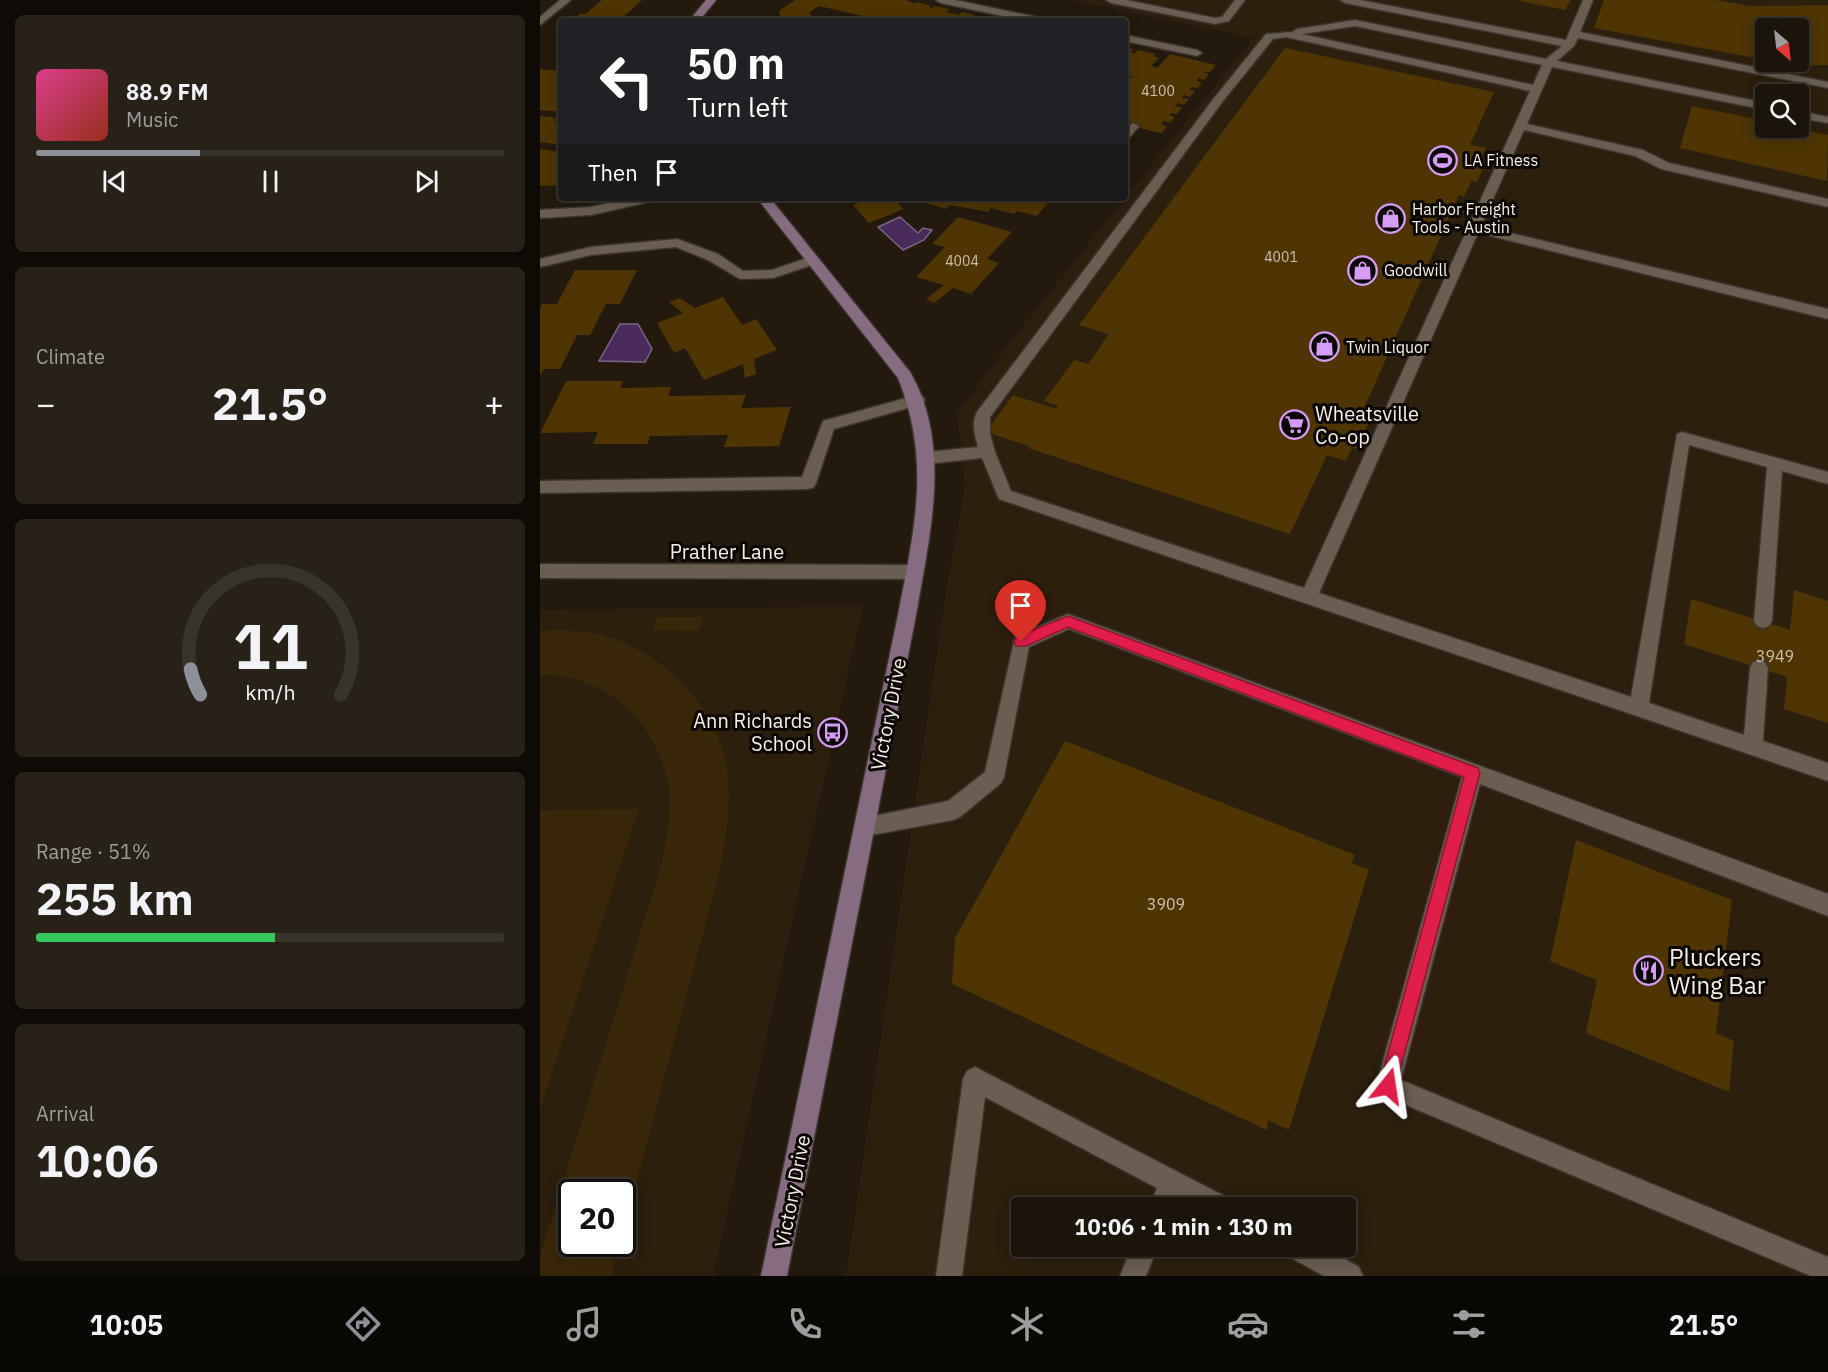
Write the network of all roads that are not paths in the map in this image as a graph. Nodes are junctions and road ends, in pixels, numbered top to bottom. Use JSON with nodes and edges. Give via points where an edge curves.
{"nodes":[{"id":1,"x":566,"y":0,"type":"edge"},
{"id":2,"x":711,"y":0,"type":"edge"},
{"id":3,"x":941,"y":0,"type":"edge"},
{"id":4,"x":1111,"y":0,"type":"edge"},
{"id":5,"x":1240,"y":0,"type":"edge"},
{"id":6,"x":1345,"y":0,"type":"edge"},
{"id":7,"x":1588,"y":0,"type":"edge"},
{"id":8,"x":696,"y":18,"type":"edge"},
{"id":9,"x":1027,"y":18,"type":"edge"},
{"id":10,"x":540,"y":22,"type":"edge"},
{"id":11,"x":1286,"y":34,"type":"junction"},
{"id":12,"x":1128,"y":39,"type":"edge"},
{"id":13,"x":1572,"y":39,"type":"junction"},
{"id":14,"x":1192,"y":59,"type":"dead end"},
{"id":15,"x":1549,"y":62,"type":"junction"},
{"id":16,"x":1828,"y":85,"type":"edge"},
{"id":17,"x":1537,"y":89,"type":"junction"},
{"id":18,"x":1755,"y":105,"type":"edge"},
{"id":19,"x":1809,"y":116,"type":"edge"},
{"id":20,"x":1828,"y":120,"type":"edge"},
{"id":21,"x":1133,"y":126,"type":"dead end"},
{"id":22,"x":1520,"y":126,"type":"junction"},
{"id":23,"x":1128,"y":132,"type":"edge"},
{"id":24,"x":636,"y":201,"type":"edge"},
{"id":25,"x":765,"y":201,"type":"edge"},
{"id":26,"x":1828,"y":203,"type":"edge"},
{"id":27,"x":540,"y":214,"type":"edge"},
{"id":28,"x":1474,"y":228,"type":"junction"},
{"id":29,"x":813,"y":260,"type":"junction"},
{"id":30,"x":540,"y":262,"type":"edge"},
{"id":31,"x":1828,"y":314,"type":"edge"},
{"id":32,"x":917,"y":400,"type":"junction"},
{"id":33,"x":987,"y":452,"type":"junction"},
{"id":34,"x":927,"y":458,"type":"junction"},
{"id":35,"x":1775,"y":463,"type":"junction"},
{"id":36,"x":1828,"y":478,"type":"edge"},
{"id":37,"x":540,"y":487,"type":"edge"},
{"id":38,"x":540,"y":572,"type":"edge"},
{"id":39,"x":915,"y":572,"type":"junction"},
{"id":40,"x":1309,"y":597,"type":"junction"},
{"id":41,"x":1763,"y":621,"type":"dead end"},
{"id":42,"x":1759,"y":668,"type":"dead end"},
{"id":43,"x":1639,"y":708,"type":"junction"},
{"id":44,"x":1753,"y":746,"type":"junction"},
{"id":45,"x":1828,"y":772,"type":"edge"},
{"id":46,"x":1473,"y":773,"type":"junction"},
{"id":47,"x":866,"y":826,"type":"junction"},
{"id":48,"x":1828,"y":905,"type":"edge"},
{"id":49,"x":1172,"y":1181,"type":"junction"},
{"id":50,"x":1165,"y":1197,"type":"edge"},
{"id":51,"x":1201,"y":1197,"type":"edge"},
{"id":52,"x":1141,"y":1257,"type":"edge"},
{"id":53,"x":1315,"y":1257,"type":"edge"},
{"id":54,"x":1828,"y":1270,"type":"edge"},
{"id":55,"x":774,"y":1276,"type":"edge"},
{"id":56,"x":949,"y":1276,"type":"edge"},
{"id":57,"x":1133,"y":1276,"type":"edge"},
{"id":58,"x":1350,"y":1276,"type":"edge"}],
"edges":[{"from":1,"to":10,"type":"street"},
{"from":2,"to":8,"type":"street"},
{"from":3,"to":9,"type":"street"},
{"from":4,"to":5,"type":"street","via":[[1215,21],[1225,18]]},
{"from":6,"to":13,"type":"street"},
{"from":7,"to":13,"type":"street"},
{"from":11,"to":15,"type":"street","via":[[1355,23]]},
{"from":11,"to":17,"type":"street"},
{"from":11,"to":33,"type":"street","via":[[1270,36],[1233,81],[982,416]]},
{"from":12,"to":14,"type":"street","via":[[1197,53]]},
{"from":13,"to":15,"type":"street"},
{"from":13,"to":16,"type":"street"},
{"from":15,"to":17,"type":"street"},
{"from":15,"to":18,"type":"street"},
{"from":17,"to":22,"type":"street"},
{"from":19,"to":20,"type":"street"},
{"from":21,"to":23,"type":"street"},
{"from":22,"to":26,"type":"street","via":[[1639,153],[1665,166]]},
{"from":22,"to":28,"type":"street"},
{"from":24,"to":27,"type":"street","via":[[591,211]]},
{"from":25,"to":29,"type":"street","name":"Victory Drive"},
{"from":28,"to":31,"type":"street"},
{"from":28,"to":40,"type":"street"},
{"from":29,"to":30,"type":"street","via":[[773,274],[740,275],[713,257],[677,243],[591,251]]},
{"from":29,"to":32,"type":"street","name":"Victory Drive","via":[[905,376]]},
{"from":32,"to":34,"type":"street","name":"Victory Drive"},
{"from":32,"to":37,"type":"street","via":[[828,425],[808,483]]},
{"from":33,"to":34,"type":"street"},
{"from":33,"to":40,"type":"street","via":[[1005,495]]},
{"from":34,"to":39,"type":"street","name":"Victory Drive","via":[[926,503]]},
{"from":35,"to":36,"type":"street"},
{"from":35,"to":41,"type":"street"},
{"from":35,"to":43,"type":"street","via":[[1682,438]]},
{"from":38,"to":39,"type":"street","name":"Prather Lane"},
{"from":39,"to":47,"type":"street","name":"Victory Drive"},
{"from":40,"to":43,"type":"street"},
{"from":42,"to":44,"type":"street"},
{"from":43,"to":44,"type":"street"},
{"from":44,"to":45,"type":"street"},
{"from":46,"to":47,"type":"street","via":[[1068,621],[1021,642],[994,777],[953,810]]},
{"from":46,"to":48,"type":"street"},
{"from":46,"to":54,"type":"street","via":[[1388,1086]]},
{"from":47,"to":55,"type":"street","name":"Victory Drive"},
{"from":49,"to":50,"type":"street"},
{"from":49,"to":51,"type":"street"},
{"from":49,"to":56,"type":"street","via":[[975,1079]]},
{"from":52,"to":57,"type":"street"},
{"from":53,"to":58,"type":"street"}]}
